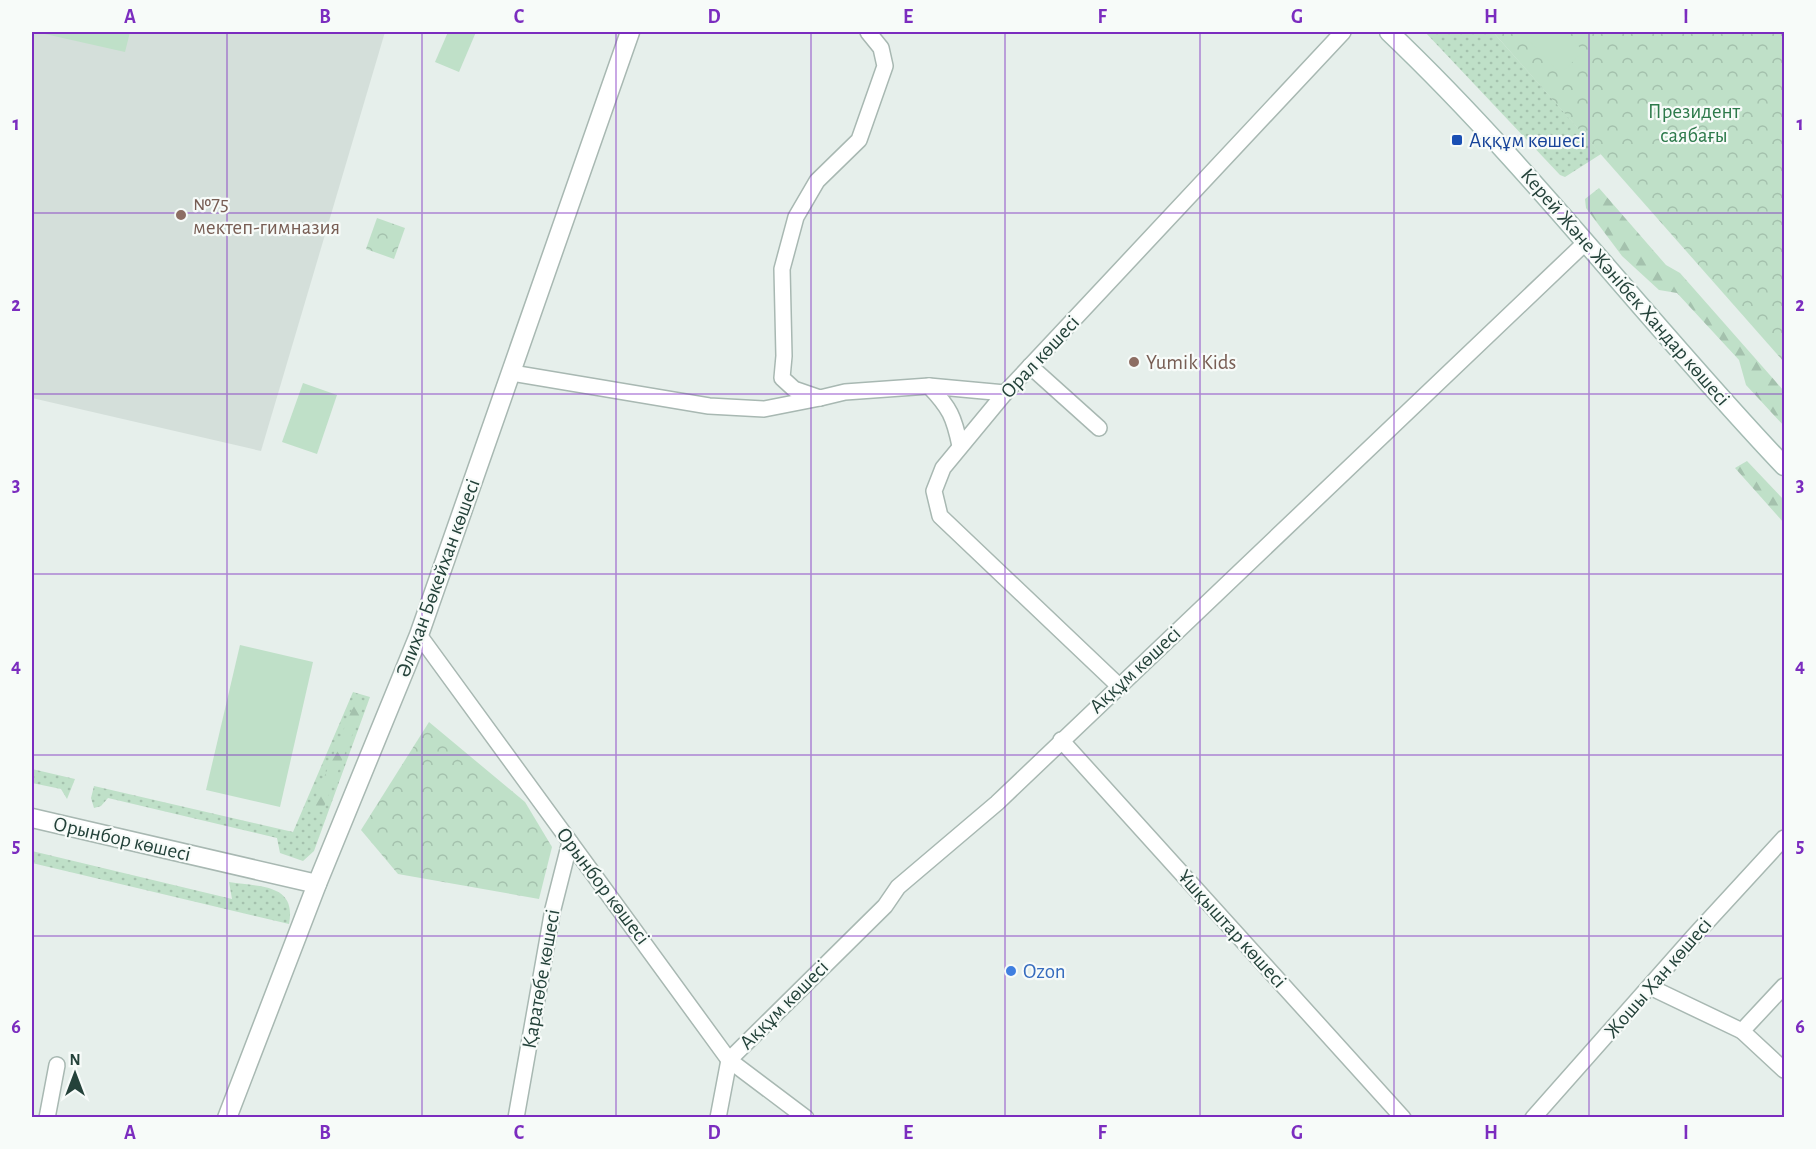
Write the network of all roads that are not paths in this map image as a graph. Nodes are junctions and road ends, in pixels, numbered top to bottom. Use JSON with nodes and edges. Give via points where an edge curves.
{"nodes":[{"id":1,"x":630,"y":32,"type":"edge"},
{"id":2,"x":868,"y":32,"type":"edge"},
{"id":3,"x":1343,"y":32,"type":"edge"},
{"id":4,"x":1389,"y":32,"type":"edge"},
{"id":5,"x":1586,"y":242,"type":"junction"},
{"id":6,"x":1030,"y":366,"type":"junction"},
{"id":7,"x":512,"y":373,"type":"junction"},
{"id":8,"x":929,"y":386,"type":"junction"},
{"id":9,"x":1005,"y":393,"type":"junction"},
{"id":10,"x":820,"y":398,"type":"junction"},
{"id":11,"x":1099,"y":428,"type":"dead end"},
{"id":12,"x":960,"y":447,"type":"junction"},
{"id":13,"x":1785,"y":466,"type":"edge"},
{"id":14,"x":419,"y":635,"type":"junction"},
{"id":15,"x":1119,"y":686,"type":"junction"},
{"id":16,"x":1060,"y":740,"type":"junction"},
{"id":17,"x":32,"y":818,"type":"edge"},
{"id":18,"x":1785,"y":838,"type":"edge"},
{"id":19,"x":570,"y":842,"type":"junction"},
{"id":20,"x":318,"y":884,"type":"junction"},
{"id":21,"x":1785,"y":986,"type":"edge"},
{"id":22,"x":1650,"y":987,"type":"junction"},
{"id":23,"x":1742,"y":1031,"type":"junction"},
{"id":24,"x":729,"y":1060,"type":"junction"},
{"id":25,"x":57,"y":1065,"type":"dead end"},
{"id":26,"x":1785,"y":1070,"type":"edge"},
{"id":27,"x":47,"y":1118,"type":"edge"},
{"id":28,"x":228,"y":1118,"type":"edge"},
{"id":29,"x":516,"y":1118,"type":"edge"},
{"id":30,"x":718,"y":1118,"type":"edge"},
{"id":31,"x":806,"y":1118,"type":"edge"},
{"id":32,"x":1402,"y":1118,"type":"edge"},
{"id":33,"x":1533,"y":1118,"type":"edge"}],
"edges":[{"from":1,"to":7,"type":"street","name":"Әлихан Бөкейхан көшесі"},
{"from":2,"to":10,"type":"street","via":[[881,48],[885,66],[859,140],[817,181],[796,217],[782,269],[782,378],[794,389]]},
{"from":3,"to":6,"type":"street","name":"Орал көшесі"},
{"from":4,"to":5,"type":"street","name":"Керей Және Жәнібек Хандар көшесі","via":[[1431,72]]},
{"from":5,"to":13,"type":"street","name":"Керей Және Жәнібек Хандар көшесі"},
{"from":5,"to":15,"type":"street","name":"Аққұм көшесі"},
{"from":6,"to":9,"type":"street","name":"Орал көшесі"},
{"from":6,"to":11,"type":"street"},
{"from":7,"to":10,"type":"street","via":[[709,406],[764,409]]},
{"from":7,"to":14,"type":"street","name":"Әлихан Бөкейхан көшесі"},
{"from":8,"to":9,"type":"street"},
{"from":8,"to":10,"type":"street","via":[[845,392]]},
{"from":8,"to":12,"type":"street","via":[[948,406]]},
{"from":9,"to":12,"type":"street","name":"Орал көшесі"},
{"from":12,"to":15,"type":"street","name":"Орал көшесі","via":[[943,468],[934,491],[940,516]]},
{"from":14,"to":19,"type":"street","name":"Орынбор көшесі"},
{"from":14,"to":20,"type":"street","name":"Әлихан Бөкейхан көшесі"},
{"from":15,"to":16,"type":"street","name":"Аққұм көшесі"},
{"from":16,"to":24,"type":"street","name":"Аққұм көшесі","via":[[997,802],[898,887],[885,906]]},
{"from":16,"to":32,"type":"street","name":"Ұшқыштар көшесі"},
{"from":17,"to":20,"type":"street","name":"Орынбор көшесі"},
{"from":18,"to":22,"type":"street","name":"Жошы Хан көшесі"},
{"from":19,"to":24,"type":"street","name":"Орынбор көшесі"},
{"from":19,"to":29,"type":"street","name":"Қаратөбе көшесі","via":[[553,909]]},
{"from":20,"to":28,"type":"street","name":"Әлихан Бөкейхан көшесі"},
{"from":21,"to":23,"type":"street"},
{"from":22,"to":23,"type":"street"},
{"from":22,"to":33,"type":"street","name":"Жошы Хан көшесі"},
{"from":23,"to":26,"type":"street"},
{"from":24,"to":30,"type":"street","name":"Аққұм көшесі"},
{"from":24,"to":31,"type":"street","name":"Орынбор көшесі"},
{"from":25,"to":27,"type":"street"}]}
